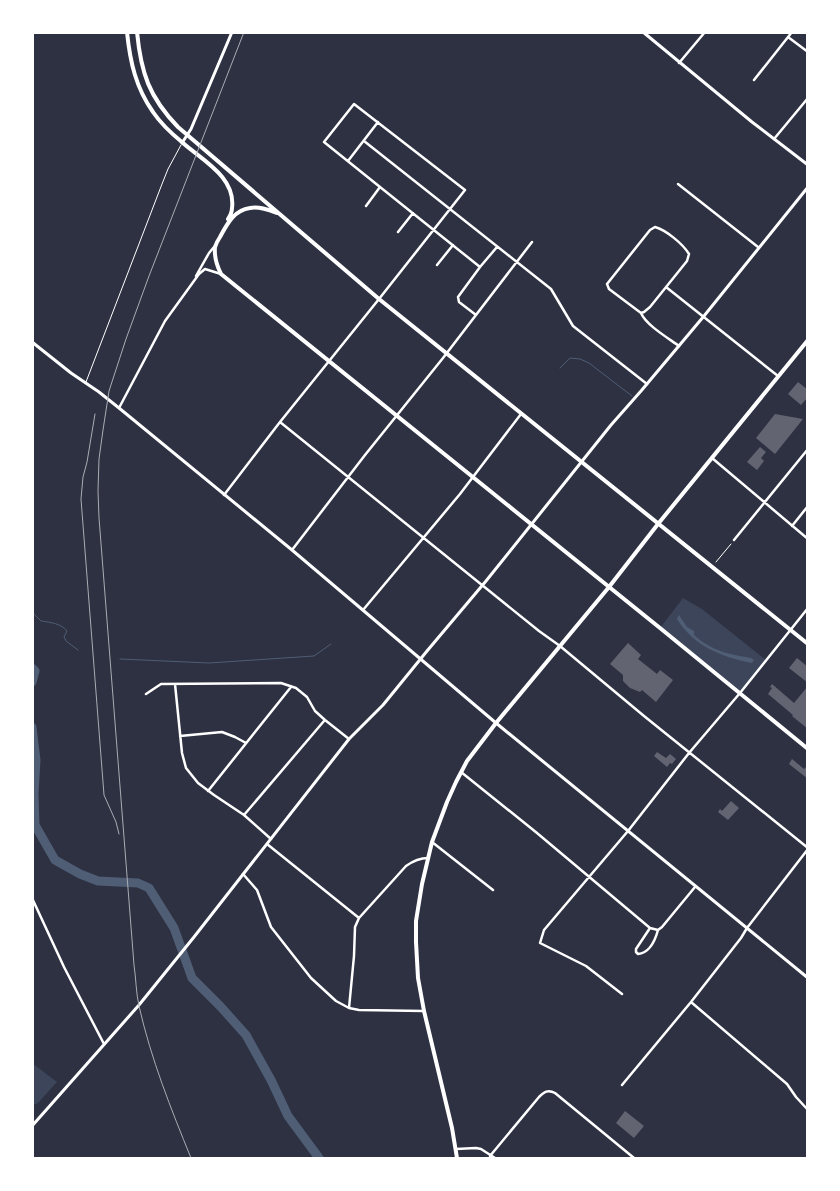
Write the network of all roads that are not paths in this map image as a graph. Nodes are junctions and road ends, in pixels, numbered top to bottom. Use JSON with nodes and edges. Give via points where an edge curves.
{"nodes":[{"id":1,"x":128,"y":32,"type":"edge"},
{"id":2,"x":137,"y":32,"type":"edge"},
{"id":3,"x":232,"y":32,"type":"edge"},
{"id":4,"x":643,"y":32,"type":"edge"},
{"id":5,"x":705,"y":32,"type":"edge"},
{"id":6,"x":792,"y":32,"type":"edge"},
{"id":7,"x":788,"y":37,"type":"junction"},
{"id":8,"x":808,"y":52,"type":"edge"},
{"id":9,"x":679,"y":63,"type":"junction"},
{"id":10,"x":754,"y":80,"type":"dead end"},
{"id":11,"x":808,"y":98,"type":"edge"},
{"id":12,"x":378,"y":122,"type":"junction"},
{"id":13,"x":187,"y":135,"type":"junction"},
{"id":14,"x":774,"y":139,"type":"junction"},
{"id":15,"x":364,"y":141,"type":"junction"},
{"id":16,"x":182,"y":143,"type":"junction"},
{"id":17,"x":348,"y":161,"type":"junction"},
{"id":18,"x":808,"y":165,"type":"edge"},
{"id":19,"x":678,"y":184,"type":"dead end"},
{"id":20,"x":808,"y":187,"type":"edge"},
{"id":21,"x":380,"y":188,"type":"junction"},
{"id":22,"x":366,"y":206,"type":"dead end"},
{"id":23,"x":450,"y":210,"type":"junction"},
{"id":24,"x":279,"y":213,"type":"junction"},
{"id":25,"x":413,"y":213,"type":"junction"},
{"id":26,"x":228,"y":221,"type":"junction"},
{"id":27,"x":434,"y":230,"type":"junction"},
{"id":28,"x":398,"y":232,"type":"dead end"},
{"id":29,"x":532,"y":242,"type":"dead end"},
{"id":30,"x":453,"y":245,"type":"junction"},
{"id":31,"x":216,"y":246,"type":"junction"},
{"id":32,"x":497,"y":247,"type":"junction"},
{"id":33,"x":758,"y":247,"type":"junction"},
{"id":34,"x":516,"y":262,"type":"junction"},
{"id":35,"x":437,"y":265,"type":"dead end"},
{"id":36,"x":480,"y":267,"type":"junction"},
{"id":37,"x":221,"y":274,"type":"junction"},
{"id":38,"x":194,"y":280,"type":"junction"},
{"id":39,"x":666,"y":287,"type":"junction"},
{"id":40,"x":379,"y":299,"type":"junction"},
{"id":41,"x":640,"y":313,"type":"junction"},
{"id":42,"x":476,"y":315,"type":"junction"},
{"id":43,"x":704,"y":316,"type":"junction"},
{"id":44,"x":808,"y":340,"type":"edge"},
{"id":45,"x":32,"y":342,"type":"edge"},
{"id":46,"x":679,"y":346,"type":"junction"},
{"id":47,"x":447,"y":353,"type":"junction"},
{"id":48,"x":328,"y":361,"type":"junction"},
{"id":49,"x":778,"y":377,"type":"junction"},
{"id":50,"x":86,"y":383,"type":"junction"},
{"id":51,"x":647,"y":384,"type":"junction"},
{"id":52,"x":120,"y":408,"type":"junction"},
{"id":53,"x":521,"y":414,"type":"junction"},
{"id":54,"x":397,"y":415,"type":"junction"},
{"id":55,"x":280,"y":422,"type":"junction"},
{"id":56,"x":808,"y":449,"type":"edge"},
{"id":57,"x":712,"y":458,"type":"junction"},
{"id":58,"x":581,"y":462,"type":"junction"},
{"id":59,"x":473,"y":476,"type":"junction"},
{"id":60,"x":348,"y":477,"type":"junction"},
{"id":61,"x":224,"y":494,"type":"junction"},
{"id":62,"x":764,"y":503,"type":"junction"},
{"id":63,"x":808,"y":506,"type":"edge"},
{"id":64,"x":658,"y":524,"type":"junction"},
{"id":65,"x":531,"y":525,"type":"junction"},
{"id":66,"x":792,"y":526,"type":"junction"},
{"id":67,"x":424,"y":538,"type":"junction"},
{"id":68,"x":808,"y":539,"type":"edge"},
{"id":69,"x":734,"y":540,"type":"road end"},
{"id":70,"x":292,"y":550,"type":"junction"},
{"id":71,"x":482,"y":585,"type":"junction"},
{"id":72,"x":609,"y":587,"type":"junction"},
{"id":73,"x":808,"y":608,"type":"edge"},
{"id":74,"x":363,"y":610,"type":"junction"},
{"id":75,"x":790,"y":630,"type":"junction"},
{"id":76,"x":808,"y":644,"type":"edge"},
{"id":77,"x":560,"y":646,"type":"junction"},
{"id":78,"x":420,"y":658,"type":"junction"},
{"id":79,"x":175,"y":684,"type":"junction"},
{"id":80,"x":292,"y":686,"type":"junction"},
{"id":81,"x":740,"y":692,"type":"junction"},
{"id":82,"x":146,"y":694,"type":"dead end"},
{"id":83,"x":324,"y":720,"type":"junction"},
{"id":84,"x":496,"y":723,"type":"junction"},
{"id":85,"x":180,"y":736,"type":"junction"},
{"id":86,"x":349,"y":739,"type":"junction"},
{"id":87,"x":246,"y":743,"type":"junction"},
{"id":88,"x":808,"y":748,"type":"edge"},
{"id":89,"x":689,"y":753,"type":"junction"},
{"id":90,"x":461,"y":772,"type":"junction"},
{"id":91,"x":208,"y":791,"type":"junction"},
{"id":92,"x":244,"y":815,"type":"junction"},
{"id":93,"x":628,"y":831,"type":"junction"},
{"id":94,"x":271,"y":838,"type":"junction"},
{"id":95,"x":432,"y":842,"type":"junction"},
{"id":96,"x":267,"y":844,"type":"junction"},
{"id":97,"x":808,"y":848,"type":"edge"},
{"id":98,"x":428,"y":858,"type":"junction"},
{"id":99,"x":243,"y":874,"type":"junction"},
{"id":100,"x":589,"y":877,"type":"junction"},
{"id":101,"x":695,"y":886,"type":"junction"},
{"id":102,"x":492,"y":890,"type":"dead end"},
{"id":103,"x":32,"y":898,"type":"edge"},
{"id":104,"x":359,"y":918,"type":"junction"},
{"id":105,"x":650,"y":928,"type":"junction"},
{"id":106,"x":746,"y":928,"type":"junction"},
{"id":107,"x":658,"y":930,"type":"junction"},
{"id":108,"x":808,"y":978,"type":"edge"},
{"id":109,"x":622,"y":994,"type":"dead end"},
{"id":110,"x":691,"y":1002,"type":"junction"},
{"id":111,"x":349,"y":1008,"type":"junction"},
{"id":112,"x":424,"y":1011,"type":"junction"},
{"id":113,"x":104,"y":1044,"type":"junction"},
{"id":114,"x":622,"y":1085,"type":"dead end"},
{"id":115,"x":808,"y":1110,"type":"edge"},
{"id":116,"x":32,"y":1126,"type":"edge"},
{"id":117,"x":456,"y":1149,"type":"junction"},
{"id":118,"x":490,"y":1156,"type":"junction"},
{"id":119,"x":457,"y":1158,"type":"edge"},
{"id":120,"x":495,"y":1158,"type":"edge"},
{"id":121,"x":634,"y":1158,"type":"edge"}],
"edges":[{"from":1,"to":16,"type":"main road","via":[[132,65],[142,94],[154,114]]},
{"from":2,"to":13,"type":"main road","via":[[144,72],[157,102]]},
{"from":3,"to":13,"type":"street"},
{"from":4,"to":9,"type":"street"},
{"from":5,"to":9,"type":"street"},
{"from":6,"to":7,"type":"street"},
{"from":7,"to":8,"type":"street"},
{"from":7,"to":10,"type":"street"},
{"from":9,"to":14,"type":"street"},
{"from":11,"to":14,"type":"street"},
{"from":12,"to":15,"type":"street"},
{"from":12,"to":17,"type":"street","via":[[354,104],[324,142]]},
{"from":12,"to":23,"type":"street","via":[[465,190]]},
{"from":13,"to":16,"type":"street"},
{"from":13,"to":24,"type":"main road"},
{"from":14,"to":18,"type":"street"},
{"from":15,"to":17,"type":"street"},
{"from":15,"to":23,"type":"street"},
{"from":16,"to":26,"type":"main road","via":[[220,174],[227,185],[232,208]]},
{"from":16,"to":50,"type":"lane","via":[[162,184]]},
{"from":17,"to":21,"type":"street"},
{"from":19,"to":33,"type":"street"},
{"from":20,"to":33,"type":"street"},
{"from":21,"to":22,"type":"street"},
{"from":21,"to":25,"type":"street"},
{"from":23,"to":27,"type":"street"},
{"from":23,"to":32,"type":"street"},
{"from":24,"to":26,"type":"main road","via":[[250,208]]},
{"from":24,"to":40,"type":"main road"},
{"from":25,"to":27,"type":"street"},
{"from":25,"to":28,"type":"street"},
{"from":26,"to":31,"type":"main road"},
{"from":27,"to":30,"type":"street"},
{"from":27,"to":40,"type":"street"},
{"from":29,"to":34,"type":"street"},
{"from":30,"to":35,"type":"street"},
{"from":30,"to":36,"type":"street"},
{"from":31,"to":37,"type":"main road","via":[[217,267]]},
{"from":31,"to":38,"type":"street"},
{"from":32,"to":34,"type":"street"},
{"from":32,"to":36,"type":"street"},
{"from":33,"to":43,"type":"street"},
{"from":34,"to":42,"type":"street"},
{"from":34,"to":51,"type":"street","via":[[550,289],[573,326]]},
{"from":36,"to":42,"type":"street","via":[[458,297],[459,302]]},
{"from":37,"to":38,"type":"street","via":[[205,269]]},
{"from":37,"to":48,"type":"main road"},
{"from":38,"to":52,"type":"street","via":[[165,321]]},
{"from":39,"to":41,"type":"street","via":[[650,307]]},
{"from":39,"to":41,"type":"street","via":[[689,254],[686,248],[655,227],[606,284]]},
{"from":39,"to":43,"type":"street"},
{"from":40,"to":47,"type":"main road"},
{"from":40,"to":48,"type":"street"},
{"from":41,"to":46,"type":"street"},
{"from":42,"to":47,"type":"street"},
{"from":43,"to":46,"type":"street"},
{"from":43,"to":49,"type":"street"},
{"from":44,"to":49,"type":"main road"},
{"from":45,"to":50,"type":"street"},
{"from":46,"to":51,"type":"street"},
{"from":47,"to":53,"type":"main road"},
{"from":47,"to":54,"type":"street"},
{"from":48,"to":54,"type":"main road"},
{"from":48,"to":55,"type":"street"},
{"from":49,"to":57,"type":"main road"},
{"from":50,"to":52,"type":"street"},
{"from":51,"to":58,"type":"street"},
{"from":52,"to":61,"type":"street"},
{"from":53,"to":58,"type":"main road"},
{"from":53,"to":59,"type":"street"},
{"from":54,"to":59,"type":"main road"},
{"from":54,"to":60,"type":"street"},
{"from":55,"to":60,"type":"street"},
{"from":55,"to":61,"type":"street"},
{"from":56,"to":62,"type":"street"},
{"from":57,"to":62,"type":"street"},
{"from":57,"to":64,"type":"main road"},
{"from":58,"to":64,"type":"main road"},
{"from":58,"to":65,"type":"street"},
{"from":59,"to":65,"type":"main road"},
{"from":59,"to":67,"type":"street"},
{"from":60,"to":67,"type":"street"},
{"from":60,"to":70,"type":"street"},
{"from":61,"to":70,"type":"street"},
{"from":62,"to":66,"type":"street"},
{"from":62,"to":69,"type":"street"},
{"from":63,"to":66,"type":"street"},
{"from":64,"to":72,"type":"main road"},
{"from":64,"to":75,"type":"main road"},
{"from":65,"to":71,"type":"street"},
{"from":65,"to":72,"type":"main road"},
{"from":66,"to":68,"type":"street"},
{"from":67,"to":71,"type":"street"},
{"from":67,"to":74,"type":"street"},
{"from":70,"to":74,"type":"street"},
{"from":71,"to":77,"type":"street"},
{"from":71,"to":78,"type":"street"},
{"from":72,"to":77,"type":"main road"},
{"from":72,"to":81,"type":"main road"},
{"from":73,"to":75,"type":"street"},
{"from":74,"to":78,"type":"street"},
{"from":75,"to":76,"type":"main road"},
{"from":75,"to":81,"type":"street"},
{"from":77,"to":84,"type":"main road"},
{"from":77,"to":89,"type":"street"},
{"from":78,"to":84,"type":"street"},
{"from":78,"to":86,"type":"street","via":[[383,705]]},
{"from":79,"to":80,"type":"street","via":[[280,683]]},
{"from":79,"to":82,"type":"street","via":[[161,684]]},
{"from":79,"to":85,"type":"street"},
{"from":80,"to":83,"type":"street"},
{"from":80,"to":87,"type":"street"},
{"from":81,"to":88,"type":"main road"},
{"from":81,"to":89,"type":"street"},
{"from":83,"to":86,"type":"street"},
{"from":83,"to":92,"type":"street"},
{"from":84,"to":90,"type":"main road"},
{"from":84,"to":93,"type":"street"},
{"from":85,"to":87,"type":"street","via":[[222,732]]},
{"from":85,"to":91,"type":"street","via":[[186,768]]},
{"from":86,"to":94,"type":"street"},
{"from":87,"to":91,"type":"street"},
{"from":89,"to":93,"type":"street"},
{"from":89,"to":97,"type":"street"},
{"from":90,"to":95,"type":"main road"},
{"from":90,"to":100,"type":"street"},
{"from":91,"to":92,"type":"street"},
{"from":92,"to":94,"type":"street"},
{"from":93,"to":100,"type":"street"},
{"from":93,"to":101,"type":"street"},
{"from":94,"to":96,"type":"street"},
{"from":95,"to":98,"type":"main road"},
{"from":95,"to":102,"type":"street"},
{"from":96,"to":99,"type":"street"},
{"from":96,"to":104,"type":"street"},
{"from":97,"to":106,"type":"street"},
{"from":98,"to":104,"type":"street","via":[[406,866]]},
{"from":98,"to":112,"type":"main road","via":[[416,921],[418,978]]},
{"from":99,"to":111,"type":"street","via":[[258,890],[271,927],[311,978],[336,1001]]},
{"from":99,"to":113,"type":"street"},
{"from":100,"to":105,"type":"street"},
{"from":100,"to":109,"type":"street","via":[[544,930],[540,943],[586,966]]},
{"from":101,"to":106,"type":"street"},
{"from":101,"to":107,"type":"street"},
{"from":103,"to":113,"type":"street"},
{"from":104,"to":111,"type":"street","via":[[354,926]]},
{"from":105,"to":107,"type":"street"},
{"from":105,"to":107,"type":"street","via":[[636,949],[638,954],[653,945]]},
{"from":106,"to":108,"type":"street"},
{"from":106,"to":110,"type":"street"},
{"from":110,"to":114,"type":"street"},
{"from":110,"to":115,"type":"street","via":[[787,1084]]},
{"from":111,"to":112,"type":"street"},
{"from":112,"to":117,"type":"main road"},
{"from":113,"to":116,"type":"street"},
{"from":117,"to":118,"type":"street","via":[[481,1149]]},
{"from":117,"to":119,"type":"main road"},
{"from":118,"to":120,"type":"street"},
{"from":118,"to":121,"type":"street","via":[[539,1097],[551,1090]]}]}
